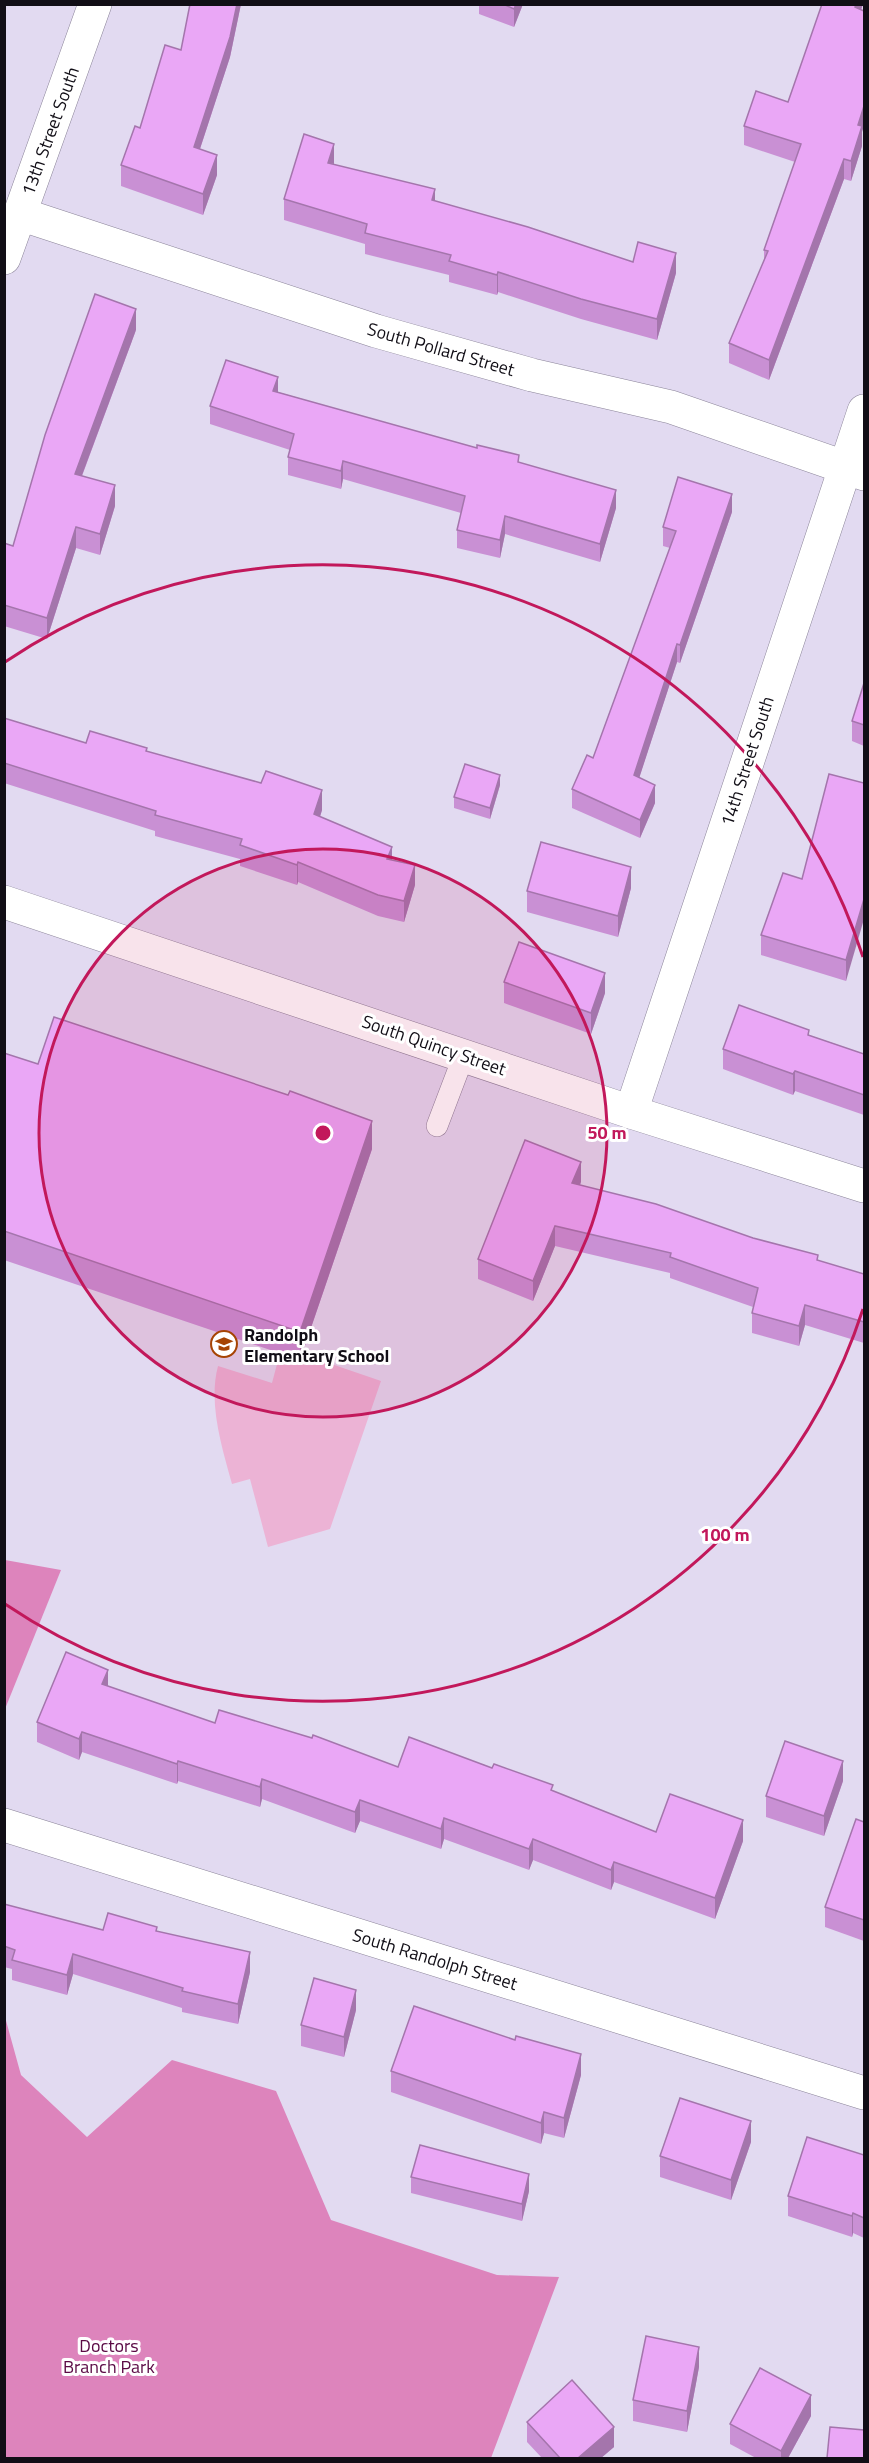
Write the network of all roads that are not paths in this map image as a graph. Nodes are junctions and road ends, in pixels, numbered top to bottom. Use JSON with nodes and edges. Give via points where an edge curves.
{"nodes":[{"id":1,"x":95,"y":4,"type":"edge"},
{"id":2,"x":20,"y":214,"type":"junction"},
{"id":3,"x":4,"y":258,"type":"edge"},
{"id":4,"x":864,"y":411,"type":"edge"},
{"id":5,"x":854,"y":470,"type":"edge"},
{"id":6,"x":4,"y":902,"type":"edge"},
{"id":7,"x":464,"y":1055,"type":"junction"},
{"id":8,"x":631,"y":1112,"type":"junction"},
{"id":9,"x":437,"y":1126,"type":"dead end"},
{"id":10,"x":864,"y":1186,"type":"edge"},
{"id":11,"x":4,"y":1826,"type":"edge"},
{"id":12,"x":864,"y":2093,"type":"edge"}],
"edges":[{"from":1,"to":2,"type":"street","name":"13th Street South"},
{"from":2,"to":3,"type":"street","name":"13th Street South"},
{"from":2,"to":5,"type":"street","name":"South Pollard Street","via":[[376,331],[532,375],[671,408]]},
{"from":4,"to":5,"type":"street","name":"14th Street South"},
{"from":5,"to":8,"type":"street","name":"14th Street South"},
{"from":6,"to":7,"type":"street","name":"South Quincy Street"},
{"from":7,"to":8,"type":"street","name":"South Quincy Street"},
{"from":7,"to":9,"type":"lane"},
{"from":8,"to":10,"type":"street","name":"South Quincy Street"},
{"from":11,"to":12,"type":"street","name":"South Randolph Street"}]}
